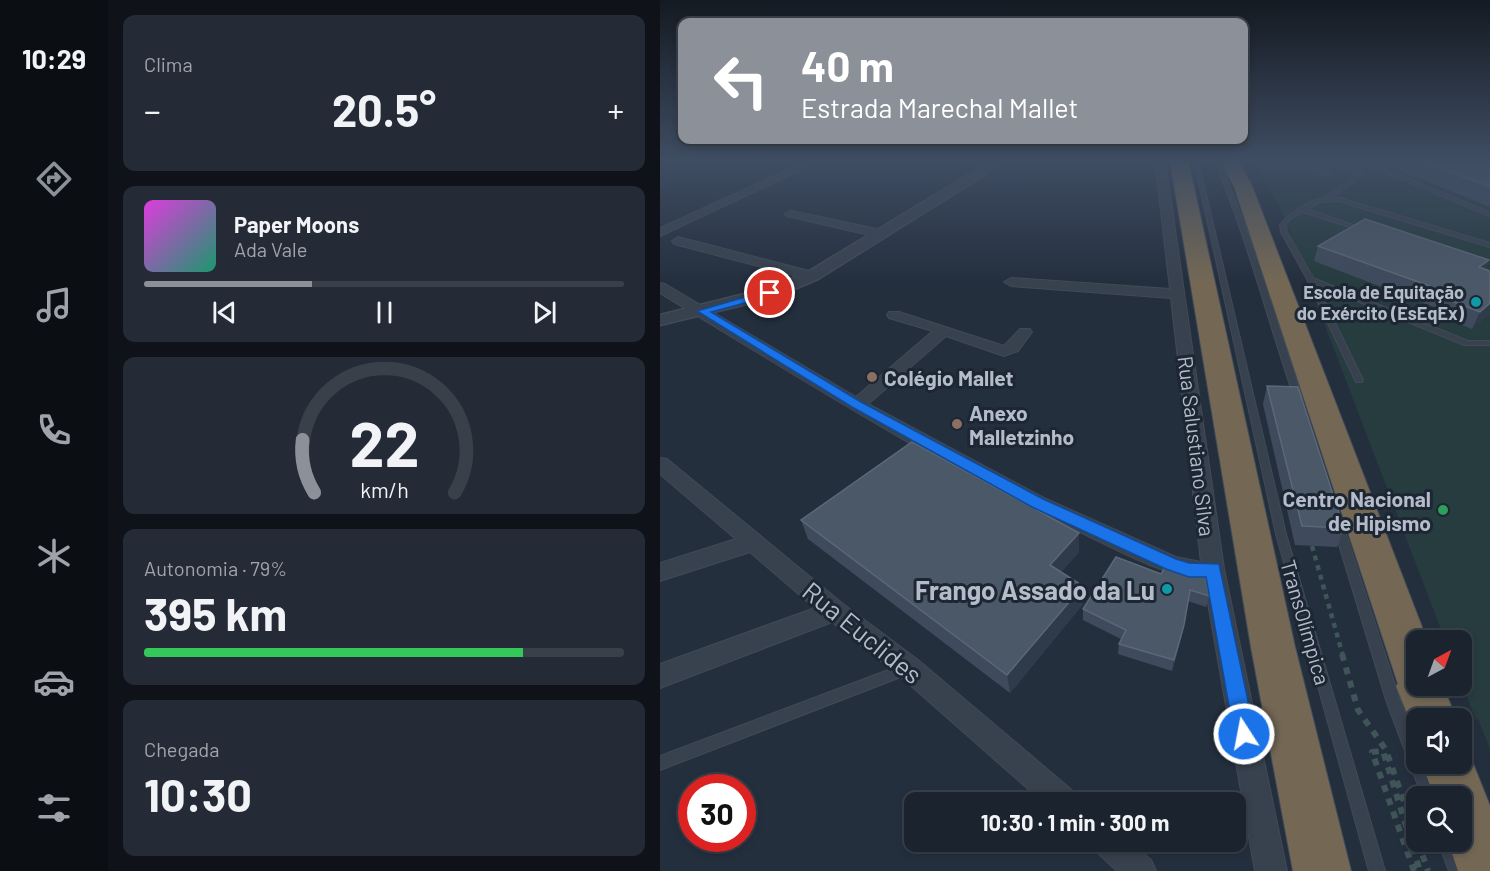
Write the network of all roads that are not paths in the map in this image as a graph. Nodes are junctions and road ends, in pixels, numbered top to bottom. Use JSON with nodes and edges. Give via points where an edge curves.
{"nodes":[{"id":1,"x":728,"y":201,"type":"edge"},
{"id":2,"x":936,"y":201,"type":"edge"},
{"id":3,"x":1170,"y":201,"type":"edge"},
{"id":4,"x":1179,"y":201,"type":"edge"},
{"id":5,"x":1182,"y":201,"type":"edge"},
{"id":6,"x":1205,"y":201,"type":"edge"},
{"id":7,"x":1233,"y":201,"type":"edge"},
{"id":8,"x":1248,"y":201,"type":"edge"},
{"id":9,"x":1321,"y":201,"type":"edge"},
{"id":10,"x":1342,"y":201,"type":"edge"},
{"id":11,"x":1457,"y":201,"type":"edge"},
{"id":12,"x":1304,"y":210,"type":"junction"},
{"id":13,"x":791,"y":214,"type":"dead end"},
{"id":14,"x":1490,"y":214,"type":"edge"},
{"id":15,"x":660,"y":232,"type":"edge"},
{"id":16,"x":1370,"y":232,"type":"edge"},
{"id":17,"x":882,"y":234,"type":"junction"},
{"id":18,"x":678,"y":241,"type":"dead end"},
{"id":19,"x":1490,"y":245,"type":"edge"},
{"id":20,"x":812,"y":276,"type":"junction"},
{"id":21,"x":1310,"y":279,"type":"junction"},
{"id":22,"x":1011,"y":282,"type":"dead end"},
{"id":23,"x":1188,"y":285,"type":"junction"},
{"id":24,"x":660,"y":287,"type":"edge"},
{"id":25,"x":702,"y":311,"type":"junction"},
{"id":26,"x":894,"y":315,"type":"dead end"},
{"id":27,"x":660,"y":320,"type":"edge"},
{"id":28,"x":944,"y":330,"type":"junction"},
{"id":29,"x":1025,"y":332,"type":"dead end"},
{"id":30,"x":1490,"y":343,"type":"edge"},
{"id":31,"x":1359,"y":380,"type":"dead end"},
{"id":32,"x":856,"y":405,"type":"junction"},
{"id":33,"x":1302,"y":410,"type":"edge"},
{"id":34,"x":660,"y":464,"type":"edge"},
{"id":35,"x":1334,"y":510,"type":"edge"},
{"id":36,"x":754,"y":542,"type":"junction"},
{"id":37,"x":1213,"y":569,"type":"junction"},
{"id":38,"x":660,"y":572,"type":"edge"},
{"id":39,"x":835,"y":611,"type":"junction"},
{"id":40,"x":1406,"y":645,"type":"edge"},
{"id":41,"x":909,"y":668,"type":"junction"},
{"id":42,"x":660,"y":676,"type":"edge"},
{"id":43,"x":1406,"y":736,"type":"edge"},
{"id":44,"x":660,"y":764,"type":"edge"},
{"id":45,"x":1052,"y":792,"type":"edge"},
{"id":46,"x":1472,"y":832,"type":"edge"},
{"id":47,"x":1120,"y":852,"type":"edge"},
{"id":48,"x":1450,"y":852,"type":"edge"},
{"id":49,"x":1140,"y":871,"type":"edge"},
{"id":50,"x":1271,"y":871,"type":"edge"},
{"id":51,"x":1322,"y":871,"type":"edge"},
{"id":52,"x":1377,"y":871,"type":"edge"},
{"id":53,"x":1457,"y":871,"type":"edge"},
{"id":54,"x":1486,"y":871,"type":"edge"}],
"edges":[{"from":1,"to":15,"type":"street"},
{"from":2,"to":17,"type":"street"},
{"from":3,"to":23,"type":"street","name":"Rua Salustiano Silva"},
{"from":4,"to":23,"type":"highway","via":[[1189,250]]},
{"from":5,"to":23,"type":"highway","name":"TransOlímpica"},
{"from":6,"to":52,"type":"lane","name":"TransOlímpica","via":[[1281,534]]},
{"from":7,"to":33,"type":"lane"},
{"from":8,"to":40,"type":"highway"},
{"from":9,"to":12,"type":"lane"},
{"from":10,"to":19,"type":"lane"},
{"from":11,"to":14,"type":"lane"},
{"from":12,"to":16,"type":"lane"},
{"from":12,"to":21,"type":"lane","via":[[1283,225]]},
{"from":13,"to":17,"type":"street"},
{"from":17,"to":20,"type":"street"},
{"from":18,"to":20,"type":"street"},
{"from":20,"to":25,"type":"street","via":[[770,293]]},
{"from":21,"to":30,"type":"lane","via":[[1467,343]]},
{"from":21,"to":31,"type":"lane"},
{"from":22,"to":23,"type":"street"},
{"from":23,"to":37,"type":"street","name":"Rua Salustiano Silva"},
{"from":23,"to":51,"type":"highway","name":"TransOlímpica","via":[[1274,647]]},
{"from":24,"to":25,"type":"street"},
{"from":25,"to":27,"type":"street"},
{"from":25,"to":32,"type":"street"},
{"from":26,"to":28,"type":"street"},
{"from":28,"to":29,"type":"street","via":[[1004,351],[1013,348]]},
{"from":28,"to":32,"type":"street"},
{"from":32,"to":37,"type":"street","via":[[1078,522],[1172,565],[1189,570]]},
{"from":34,"to":36,"type":"street","name":"Rua Euclides"},
{"from":35,"to":43,"type":"lane"},
{"from":36,"to":38,"type":"street"},
{"from":36,"to":39,"type":"street","name":"Rua Euclides"},
{"from":37,"to":50,"type":"street","name":"Rua Salustiano Silva"},
{"from":39,"to":41,"type":"street","name":"Rua Euclides"},
{"from":39,"to":42,"type":"street"},
{"from":41,"to":44,"type":"lane"},
{"from":41,"to":45,"type":"street","name":"Rua Euclides"},
{"from":46,"to":54,"type":"highway"},
{"from":47,"to":49,"type":"street"},
{"from":48,"to":53,"type":"lane"}]}
